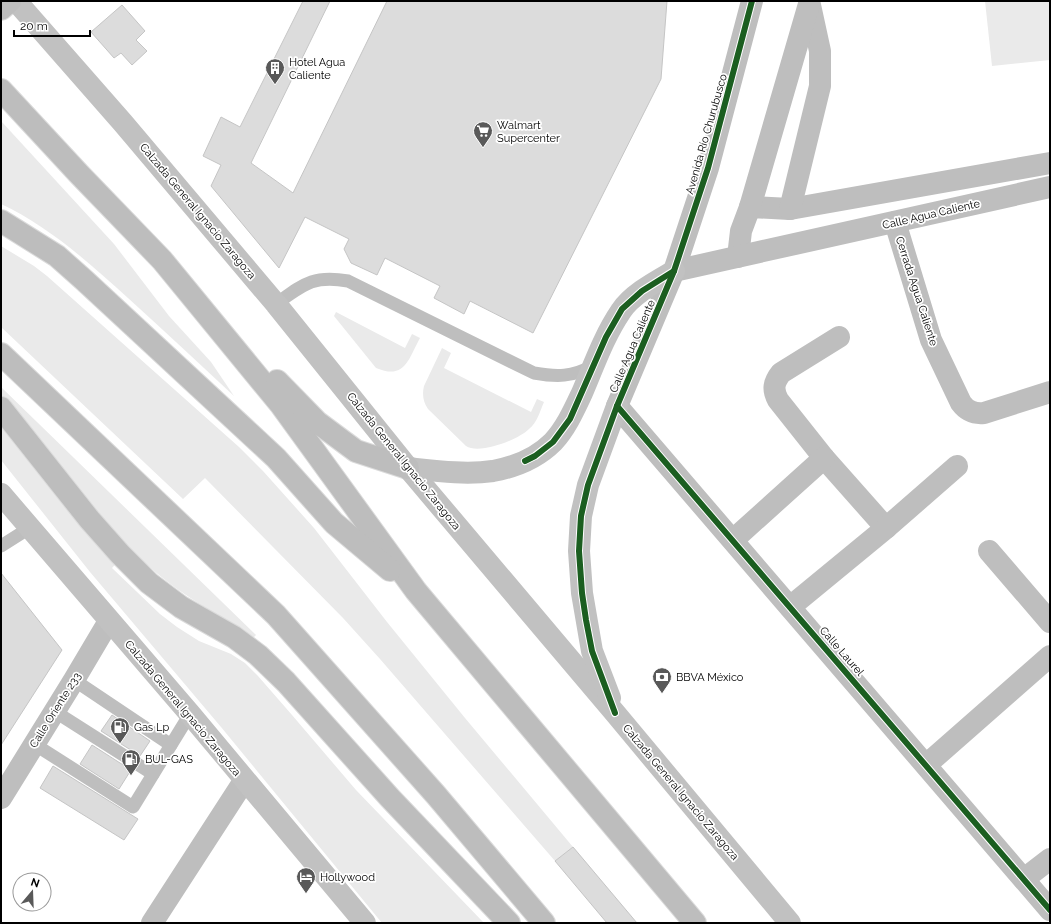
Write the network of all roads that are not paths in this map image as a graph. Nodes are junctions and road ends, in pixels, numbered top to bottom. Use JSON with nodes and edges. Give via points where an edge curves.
{"nodes":[{"id":1,"x":10,"y":1,"type":"edge"},
{"id":2,"x":16,"y":1,"type":"edge"},
{"id":3,"x":752,"y":1,"type":"edge"},
{"id":4,"x":809,"y":2,"type":"edge"},
{"id":5,"x":1,"y":9,"type":"edge"},
{"id":6,"x":1,"y":90,"type":"edge"},
{"id":7,"x":1050,"y":163,"type":"edge"},
{"id":8,"x":1050,"y":187,"type":"edge"},
{"id":9,"x":750,"y":207,"type":"junction"},
{"id":10,"x":790,"y":209,"type":"junction"},
{"id":11,"x":1,"y":221,"type":"edge"},
{"id":12,"x":894,"y":222,"type":"junction"},
{"id":13,"x":738,"y":257,"type":"junction"},
{"id":14,"x":162,"y":260,"type":"junction"},
{"id":15,"x":674,"y":271,"type":"junction"},
{"id":16,"x":276,"y":304,"type":"junction"},
{"id":17,"x":839,"y":337,"type":"dead end"},
{"id":18,"x":1,"y":354,"type":"edge"},
{"id":19,"x":594,"y":365,"type":"junction"},
{"id":20,"x":1050,"y":392,"type":"edge"},
{"id":21,"x":617,"y":406,"type":"junction"},
{"id":22,"x":1,"y":408,"type":"edge"},
{"id":23,"x":824,"y":458,"type":"junction"},
{"id":24,"x":957,"y":466,"type":"dead end"},
{"id":25,"x":408,"y":468,"type":"junction"},
{"id":26,"x":1,"y":494,"type":"edge"},
{"id":27,"x":31,"y":527,"type":"junction"},
{"id":28,"x":886,"y":528,"type":"junction"},
{"id":29,"x":733,"y":540,"type":"junction"},
{"id":30,"x":1,"y":546,"type":"edge"},
{"id":31,"x":989,"y":551,"type":"dead end"},
{"id":32,"x":416,"y":592,"type":"junction"},
{"id":33,"x":790,"y":607,"type":"junction"},
{"id":34,"x":109,"y":621,"type":"junction"},
{"id":35,"x":1050,"y":622,"type":"edge"},
{"id":36,"x":1050,"y":656,"type":"edge"},
{"id":37,"x":74,"y":680,"type":"junction"},
{"id":38,"x":54,"y":711,"type":"junction"},
{"id":39,"x":615,"y":713,"type":"junction"},
{"id":40,"x":190,"y":714,"type":"junction"},
{"id":41,"x":34,"y":744,"type":"junction"},
{"id":42,"x":171,"y":745,"type":"junction"},
{"id":43,"x":926,"y":765,"type":"junction"},
{"id":44,"x":153,"y":774,"type":"junction"},
{"id":45,"x":244,"y":781,"type":"junction"},
{"id":46,"x":1,"y":798,"type":"edge"},
{"id":47,"x":1050,"y":859,"type":"edge"},
{"id":48,"x":1024,"y":879,"type":"junction"},
{"id":49,"x":1050,"y":910,"type":"edge"},
{"id":50,"x":152,"y":923,"type":"edge"},
{"id":51,"x":365,"y":923,"type":"edge"},
{"id":52,"x":509,"y":923,"type":"edge"},
{"id":53,"x":544,"y":923,"type":"edge"},
{"id":54,"x":695,"y":923,"type":"edge"},
{"id":55,"x":790,"y":923,"type":"edge"}],
"edges":[{"from":1,"to":5,"type":"main road"},
{"from":2,"to":16,"type":"main road","name":"Calzada General Ignacio Zaragoza"},
{"from":3,"to":15,"type":"street","name":"Avenida Río Churubusco","via":[[708,168]]},
{"from":4,"to":9,"type":"street"},
{"from":4,"to":10,"type":"street","via":[[820,51],[820,86]]},
{"from":6,"to":14,"type":"main road"},
{"from":7,"to":10,"type":"street"},
{"from":8,"to":12,"type":"street","name":"Calle Agua Caliente"},
{"from":9,"to":10,"type":"street"},
{"from":9,"to":13,"type":"street","via":[[741,231]]},
{"from":11,"to":32,"type":"main road","via":[[57,256],[84,280],[276,458],[334,523]]},
{"from":12,"to":13,"type":"street","name":"Calle Agua Caliente"},
{"from":12,"to":20,"type":"street","name":"Cerrada Agua Caliente","via":[[931,340],[965,408],[977,414],[984,413]]},
{"from":13,"to":15,"type":"street","name":"Calle Agua Caliente"},
{"from":14,"to":25,"type":"main road","via":[[317,422],[356,451]]},
{"from":14,"to":32,"type":"main road","via":[[281,405]]},
{"from":15,"to":19,"type":"main road","via":[[642,291],[622,309]]},
{"from":15,"to":21,"type":"street","name":"Calle Agua Caliente"},
{"from":16,"to":19,"type":"lane","via":[[315,280],[331,278],[348,281],[534,373],[563,376],[580,373]]},
{"from":16,"to":25,"type":"main road","name":"Calzada General Ignacio Zaragoza"},
{"from":17,"to":23,"type":"street","via":[[781,373],[774,386],[778,400]]},
{"from":18,"to":53,"type":"main road","via":[[276,615],[436,795]]},
{"from":19,"to":25,"type":"main road","via":[[570,419],[553,442],[535,456],[516,466],[493,471],[446,472]]},
{"from":21,"to":29,"type":"street","name":"Calle Laurel"},
{"from":21,"to":39,"type":"main road","via":[[588,485],[580,516],[579,551],[582,593],[592,651]]},
{"from":22,"to":52,"type":"main road","via":[[120,554],[149,583],[181,607],[234,637],[258,655]]},
{"from":23,"to":28,"type":"street"},
{"from":23,"to":29,"type":"street"},
{"from":24,"to":28,"type":"street"},
{"from":25,"to":39,"type":"main road","name":"Calzada General Ignacio Zaragoza"},
{"from":26,"to":27,"type":"main road","name":"Calzada General Ignacio Zaragoza"},
{"from":27,"to":30,"type":"lane"},
{"from":27,"to":34,"type":"main road","name":"Calzada General Ignacio Zaragoza"},
{"from":28,"to":33,"type":"street"},
{"from":29,"to":33,"type":"street","name":"Calle Laurel"},
{"from":31,"to":35,"type":"street"},
{"from":32,"to":54,"type":"main road"},
{"from":33,"to":43,"type":"street","name":"Calle Laurel"},
{"from":34,"to":37,"type":"street","name":"Calle Oriente 233"},
{"from":34,"to":40,"type":"main road","name":"Calzada General Ignacio Zaragoza"},
{"from":36,"to":43,"type":"street"},
{"from":37,"to":38,"type":"street","name":"Calle Oriente 233"},
{"from":37,"to":42,"type":"lane"},
{"from":38,"to":41,"type":"street","name":"Calle Oriente 233"},
{"from":38,"to":44,"type":"lane"},
{"from":39,"to":55,"type":"main road","name":"Calzada General Ignacio Zaragoza"},
{"from":40,"to":42,"type":"lane"},
{"from":40,"to":45,"type":"main road","name":"Calzada General Ignacio Zaragoza"},
{"from":41,"to":44,"type":"lane","via":[[133,807]]},
{"from":41,"to":46,"type":"street","name":"Calle Oriente 233"},
{"from":42,"to":44,"type":"lane"},
{"from":43,"to":48,"type":"street","name":"Calle Laurel"},
{"from":45,"to":50,"type":"street"},
{"from":45,"to":51,"type":"main road","name":"Calzada General Ignacio Zaragoza"},
{"from":47,"to":48,"type":"street"},
{"from":48,"to":49,"type":"street","name":"Calle Laurel"}]}
